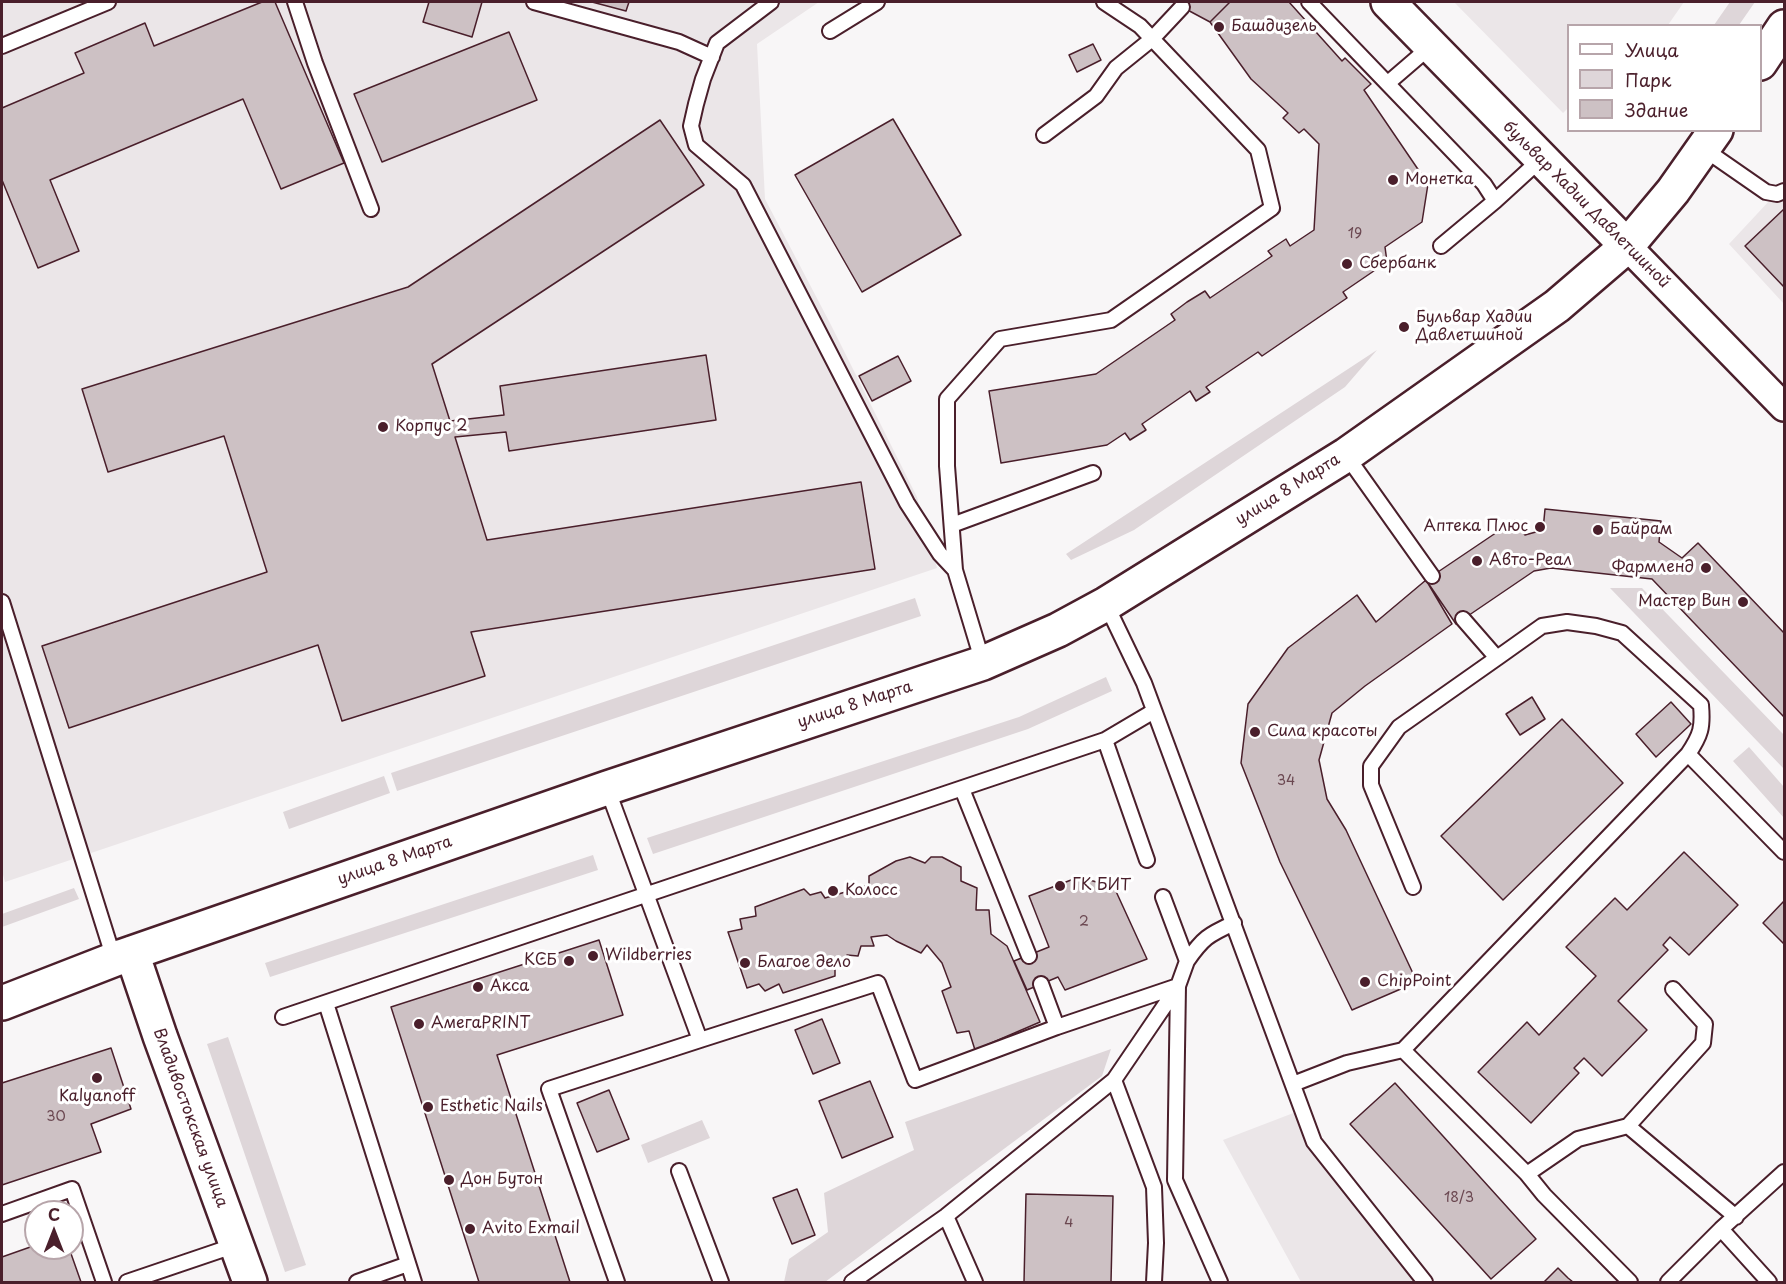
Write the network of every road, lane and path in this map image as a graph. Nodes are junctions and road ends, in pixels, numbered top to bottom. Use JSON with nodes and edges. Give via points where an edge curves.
{"nodes":[{"id":1,"x":108,"y":2,"type":"edge"},
{"id":2,"x":295,"y":2,"type":"edge"},
{"id":3,"x":534,"y":2,"type":"edge"},
{"id":4,"x":771,"y":2,"type":"edge"},
{"id":5,"x":877,"y":2,"type":"edge"},
{"id":6,"x":1104,"y":2,"type":"edge"},
{"id":7,"x":1309,"y":2,"type":"edge"},
{"id":8,"x":1388,"y":2,"type":"edge"},
{"id":9,"x":1182,"y":7,"type":"dead end"},
{"id":10,"x":1785,"y":27,"type":"edge"},
{"id":11,"x":830,"y":32,"type":"dead end"},
{"id":12,"x":1152,"y":39,"type":"junction"},
{"id":13,"x":2,"y":46,"type":"edge"},
{"id":14,"x":1431,"y":46,"type":"junction"},
{"id":15,"x":712,"y":57,"type":"junction"},
{"id":16,"x":1762,"y":62,"type":"edge"},
{"id":17,"x":1388,"y":83,"type":"junction"},
{"id":18,"x":1044,"y":135,"type":"dead end"},
{"id":19,"x":1710,"y":140,"type":"edge"},
{"id":20,"x":1541,"y":159,"type":"junction"},
{"id":21,"x":1785,"y":191,"type":"edge"},
{"id":22,"x":1495,"y":201,"type":"junction"},
{"id":23,"x":370,"y":209,"type":"dead end"},
{"id":24,"x":1441,"y":246,"type":"dead end"},
{"id":25,"x":1627,"y":246,"type":"junction"},
{"id":26,"x":1785,"y":407,"type":"edge"},
{"id":27,"x":1346,"y":454,"type":"junction"},
{"id":28,"x":1093,"y":473,"type":"dead end"},
{"id":29,"x":952,"y":525,"type":"junction"},
{"id":30,"x":955,"y":570,"type":"junction"},
{"id":31,"x":1432,"y":576,"type":"dead end"},
{"id":32,"x":2,"y":602,"type":"edge"},
{"id":33,"x":1106,"y":604,"type":"junction"},
{"id":34,"x":1463,"y":619,"type":"dead end"},
{"id":35,"x":1497,"y":658,"type":"junction"},
{"id":36,"x":983,"y":663,"type":"junction"},
{"id":37,"x":1154,"y":711,"type":"junction"},
{"id":38,"x":1105,"y":740,"type":"junction"},
{"id":39,"x":1688,"y":754,"type":"junction"},
{"id":40,"x":607,"y":788,"type":"junction"},
{"id":41,"x":962,"y":789,"type":"junction"},
{"id":42,"x":1785,"y":852,"type":"edge"},
{"id":43,"x":1148,"y":860,"type":"dead end"},
{"id":44,"x":1413,"y":887,"type":"dead end"},
{"id":45,"x":646,"y":895,"type":"junction"},
{"id":46,"x":1163,"y":897,"type":"dead end"},
{"id":47,"x":1234,"y":923,"type":"junction"},
{"id":48,"x":123,"y":956,"type":"junction"},
{"id":49,"x":1029,"y":956,"type":"dead end"},
{"id":50,"x":1187,"y":961,"type":"junction"},
{"id":51,"x":1041,"y":984,"type":"dead end"},
{"id":52,"x":1179,"y":986,"type":"junction"},
{"id":53,"x":1673,"y":989,"type":"dead end"},
{"id":54,"x":2,"y":1003,"type":"edge"},
{"id":55,"x":326,"y":1003,"type":"junction"},
{"id":56,"x":283,"y":1017,"type":"dead end"},
{"id":57,"x":1057,"y":1028,"type":"junction"},
{"id":58,"x":700,"y":1040,"type":"junction"},
{"id":59,"x":1403,"y":1050,"type":"junction"},
{"id":60,"x":1114,"y":1080,"type":"junction"},
{"id":61,"x":1293,"y":1084,"type":"junction"},
{"id":62,"x":1628,"y":1126,"type":"junction"},
{"id":63,"x":679,"y":1171,"type":"dead end"},
{"id":64,"x":1785,"y":1172,"type":"edge"},
{"id":65,"x":1527,"y":1174,"type":"junction"},
{"id":66,"x":2,"y":1214,"type":"edge"},
{"id":67,"x":946,"y":1216,"type":"junction"},
{"id":68,"x":1736,"y":1217,"type":"junction"},
{"id":69,"x":1721,"y":1229,"type":"junction"},
{"id":70,"x":236,"y":1245,"type":"junction"},
{"id":71,"x":408,"y":1264,"type":"junction"},
{"id":72,"x":104,"y":1282,"type":"edge"},
{"id":73,"x":127,"y":1282,"type":"edge"},
{"id":74,"x":250,"y":1282,"type":"edge"},
{"id":75,"x":357,"y":1282,"type":"edge"},
{"id":76,"x":414,"y":1282,"type":"edge"},
{"id":77,"x":617,"y":1282,"type":"edge"},
{"id":78,"x":721,"y":1282,"type":"edge"},
{"id":79,"x":852,"y":1282,"type":"edge"},
{"id":80,"x":975,"y":1282,"type":"edge"},
{"id":81,"x":1154,"y":1282,"type":"edge"},
{"id":82,"x":1220,"y":1282,"type":"edge"},
{"id":83,"x":1425,"y":1282,"type":"edge"},
{"id":84,"x":1630,"y":1282,"type":"edge"},
{"id":85,"x":1668,"y":1282,"type":"edge"},
{"id":86,"x":1769,"y":1282,"type":"edge"}],
"edges":[{"from":1,"to":13,"type":"lane"},
{"from":2,"to":23,"type":"lane"},
{"from":3,"to":15,"type":"lane","via":[[680,42]]},
{"from":4,"to":15,"type":"lane","via":[[717,43]]},
{"from":5,"to":11,"type":"lane"},
{"from":6,"to":12,"type":"lane"},
{"from":7,"to":17,"type":"lane"},
{"from":8,"to":14,"type":"main road","name":"бульвар Хадии Давлетшиной"},
{"from":9,"to":12,"type":"lane"},
{"from":10,"to":16,"type":"main road"},
{"from":12,"to":18,"type":"lane","via":[[1116,68],[1096,96]]},
{"from":12,"to":29,"type":"lane","via":[[1258,150],[1272,208],[1111,320],[1000,339],[947,399]]},
{"from":14,"to":17,"type":"lane"},
{"from":14,"to":20,"type":"main road","name":"бульвар Хадии Давлетшиной"},
{"from":15,"to":30,"type":"lane","via":[[692,126],[696,145],[743,185],[907,503]]},
{"from":17,"to":22,"type":"lane","via":[[1484,184]]},
{"from":19,"to":21,"type":"lane","via":[[1766,192]]},
{"from":19,"to":25,"type":"main road","name":"улица 8 Марта"},
{"from":20,"to":22,"type":"lane"},
{"from":20,"to":25,"type":"main road","name":"бульвар Хадии Давлетшиной"},
{"from":22,"to":24,"type":"lane"},
{"from":25,"to":26,"type":"street","name":"бульвар Хадии Давлетшиной"},
{"from":25,"to":27,"type":"main road","name":"улица 8 Марта","via":[[1557,306]]},
{"from":27,"to":31,"type":"lane"},
{"from":27,"to":33,"type":"main road","name":"улица 8 Марта"},
{"from":28,"to":29,"type":"lane"},
{"from":29,"to":30,"type":"lane"},
{"from":30,"to":36,"type":"lane"},
{"from":32,"to":48,"type":"lane"},
{"from":33,"to":36,"type":"main road","name":"улица 8 Марта"},
{"from":33,"to":37,"type":"lane"},
{"from":34,"to":35,"type":"lane"},
{"from":35,"to":39,"type":"lane","via":[[1542,626],[1567,622],[1622,633],[1701,705],[1702,725]]},
{"from":35,"to":44,"type":"lane","via":[[1399,727],[1371,766],[1371,785]]},
{"from":36,"to":40,"type":"main road","name":"улица 8 Марта"},
{"from":37,"to":38,"type":"lane"},
{"from":37,"to":47,"type":"lane"},
{"from":38,"to":41,"type":"lane"},
{"from":38,"to":43,"type":"lane"},
{"from":39,"to":42,"type":"lane"},
{"from":39,"to":59,"type":"lane"},
{"from":40,"to":45,"type":"lane"},
{"from":40,"to":48,"type":"main road","name":"улица 8 Марта"},
{"from":41,"to":45,"type":"lane"},
{"from":41,"to":49,"type":"lane"},
{"from":45,"to":55,"type":"lane"},
{"from":45,"to":58,"type":"lane"},
{"from":46,"to":50,"type":"lane"},
{"from":47,"to":50,"type":"lane","via":[[1211,933]]},
{"from":47,"to":61,"type":"lane"},
{"from":48,"to":54,"type":"main road","name":"улица 8 Марта"},
{"from":48,"to":70,"type":"main road","name":"Владивостокская улица"},
{"from":50,"to":52,"type":"lane"},
{"from":51,"to":57,"type":"lane"},
{"from":52,"to":57,"type":"lane"},
{"from":52,"to":60,"type":"lane"},
{"from":52,"to":82,"type":"lane","via":[[1175,1180]]},
{"from":53,"to":62,"type":"lane","via":[[1705,1024],[1703,1043]]},
{"from":55,"to":56,"type":"lane"},
{"from":55,"to":71,"type":"lane"},
{"from":57,"to":58,"type":"lane","via":[[915,1080],[878,983]]},
{"from":58,"to":77,"type":"lane","via":[[549,1089]]},
{"from":59,"to":61,"type":"lane","via":[[1347,1063]]},
{"from":59,"to":65,"type":"lane"},
{"from":60,"to":67,"type":"lane"},
{"from":60,"to":81,"type":"lane","via":[[1154,1187]]},
{"from":61,"to":83,"type":"lane","via":[[1314,1142]]},
{"from":62,"to":65,"type":"lane","via":[[1578,1139]]},
{"from":62,"to":68,"type":"lane"},
{"from":63,"to":78,"type":"lane"},
{"from":64,"to":68,"type":"lane"},
{"from":65,"to":84,"type":"lane"},
{"from":66,"to":72,"type":"lane","via":[[72,1189]]},
{"from":67,"to":79,"type":"lane"},
{"from":67,"to":80,"type":"lane"},
{"from":68,"to":69,"type":"lane"},
{"from":69,"to":85,"type":"lane"},
{"from":69,"to":86,"type":"lane"},
{"from":70,"to":73,"type":"lane"},
{"from":70,"to":74,"type":"main road","name":"Владивостокская улица"},
{"from":71,"to":75,"type":"lane"},
{"from":71,"to":76,"type":"lane"}]}
